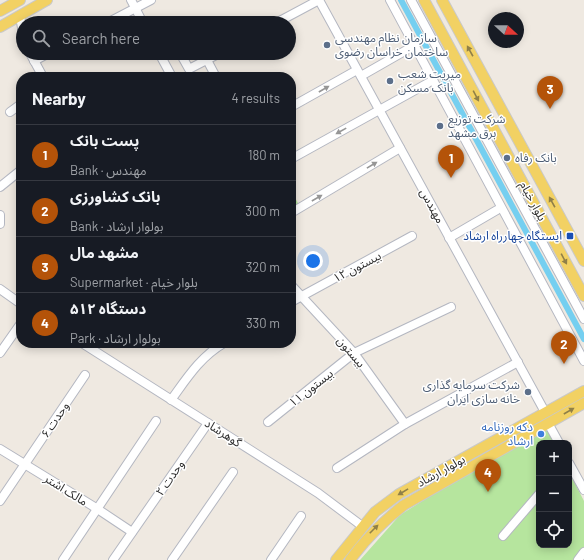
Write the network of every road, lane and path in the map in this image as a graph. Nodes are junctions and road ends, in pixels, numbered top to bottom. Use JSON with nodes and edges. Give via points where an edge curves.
{"nodes":[{"id":1,"x":20,"y":0,"type":"edge"},
{"id":2,"x":47,"y":0,"type":"edge"},
{"id":3,"x":131,"y":0,"type":"edge"},
{"id":4,"x":151,"y":0,"type":"edge"},
{"id":5,"x":319,"y":0,"type":"edge"},
{"id":6,"x":390,"y":0,"type":"edge"},
{"id":7,"x":411,"y":0,"type":"edge"},
{"id":8,"x":424,"y":0,"type":"edge"},
{"id":9,"x":442,"y":0,"type":"edge"},
{"id":10,"x":136,"y":8,"type":"junction"},
{"id":11,"x":0,"y":11,"type":"edge"},
{"id":12,"x":20,"y":16,"type":"edge"},
{"id":13,"x":121,"y":16,"type":"edge"},
{"id":14,"x":140,"y":16,"type":"edge"},
{"id":15,"x":289,"y":16,"type":"edge"},
{"id":16,"x":16,"y":18,"type":"edge"},
{"id":17,"x":0,"y":27,"type":"edge"},
{"id":18,"x":410,"y":48,"type":"dead end"},
{"id":19,"x":164,"y":60,"type":"edge"},
{"id":20,"x":184,"y":60,"type":"edge"},
{"id":21,"x":207,"y":60,"type":"joint"},
{"id":22,"x":34,"y":61,"type":"edge"},
{"id":23,"x":40,"y":72,"type":"edge"},
{"id":24,"x":170,"y":72,"type":"edge"},
{"id":25,"x":213,"y":72,"type":"edge"},
{"id":26,"x":359,"y":73,"type":"junction"},
{"id":27,"x":428,"y":83,"type":"dead end"},
{"id":28,"x":296,"y":104,"type":"edge"},
{"id":29,"x":16,"y":108,"type":"edge"},
{"id":30,"x":379,"y":110,"type":"junction"},
{"id":31,"x":10,"y":112,"type":"dead end"},
{"id":32,"x":400,"y":148,"type":"junction"},
{"id":33,"x":296,"y":156,"type":"edge"},
{"id":34,"x":16,"y":174,"type":"edge"},
{"id":35,"x":0,"y":187,"type":"edge"},
{"id":36,"x":296,"y":210,"type":"edge"},
{"id":37,"x":497,"y":210,"type":"dead end"},
{"id":38,"x":0,"y":215,"type":"edge"},
{"id":39,"x":0,"y":224,"type":"edge"},
{"id":40,"x":412,"y":236,"type":"dead end"},
{"id":41,"x":449,"y":238,"type":"junction"},
{"id":42,"x":584,"y":261,"type":"edge"},
{"id":43,"x":0,"y":289,"type":"edge"},
{"id":44,"x":296,"y":290,"type":"edge"},
{"id":45,"x":301,"y":296,"type":"junction"},
{"id":46,"x":584,"y":296,"type":"edge"},
{"id":47,"x":296,"y":299,"type":"edge"},
{"id":48,"x":16,"y":300,"type":"edge"},
{"id":49,"x":451,"y":307,"type":"dead end"},
{"id":50,"x":584,"y":319,"type":"edge"},
{"id":51,"x":16,"y":330,"type":"edge"},
{"id":52,"x":90,"y":348,"type":"edge"},
{"id":53,"x":215,"y":348,"type":"edge"},
{"id":54,"x":0,"y":353,"type":"edge"},
{"id":55,"x":354,"y":353,"type":"junction"},
{"id":56,"x":584,"y":361,"type":"edge"},
{"id":57,"x":518,"y":362,"type":"junction"},
{"id":58,"x":85,"y":375,"type":"dead end"},
{"id":59,"x":584,"y":391,"type":"edge"},
{"id":60,"x":171,"y":400,"type":"junction"},
{"id":61,"x":584,"y":403,"type":"edge"},
{"id":62,"x":545,"y":412,"type":"junction"},
{"id":63,"x":156,"y":421,"type":"dead end"},
{"id":64,"x":268,"y":422,"type":"dead end"},
{"id":65,"x":208,"y":423,"type":"junction"},
{"id":66,"x":548,"y":423,"type":"junction"},
{"id":67,"x":405,"y":424,"type":"junction"},
{"id":68,"x":557,"y":440,"type":"edge"},
{"id":69,"x":0,"y":450,"type":"edge"},
{"id":70,"x":25,"y":465,"type":"junction"},
{"id":71,"x":337,"y":468,"type":"dead end"},
{"id":72,"x":572,"y":468,"type":"edge"},
{"id":73,"x":233,"y":472,"type":"dead end"},
{"id":74,"x":584,"y":490,"type":"edge"},
{"id":75,"x":536,"y":498,"type":"edge"},
{"id":76,"x":0,"y":501,"type":"edge"},
{"id":77,"x":96,"y":508,"type":"junction"},
{"id":78,"x":301,"y":516,"type":"dead end"},
{"id":79,"x":362,"y":526,"type":"junction"},
{"id":80,"x":132,"y":532,"type":"junction"},
{"id":81,"x":503,"y":536,"type":"dead end"},
{"id":82,"x":584,"y":552,"type":"edge"},
{"id":83,"x":175,"y":559,"type":"edge"},
{"id":84,"x":62,"y":560,"type":"edge"},
{"id":85,"x":114,"y":560,"type":"edge"},
{"id":86,"x":271,"y":560,"type":"edge"},
{"id":87,"x":336,"y":560,"type":"edge"},
{"id":88,"x":350,"y":560,"type":"edge"},
{"id":89,"x":578,"y":560,"type":"edge"}],
"edges":[{"from":1,"to":11,"type":"main road"},
{"from":2,"to":12,"type":"main road"},
{"from":3,"to":10,"type":"street"},
{"from":4,"to":10,"type":"street"},
{"from":5,"to":15,"type":"street"},
{"from":5,"to":26,"type":"street","name":"مهندس"},
{"from":6,"to":56,"type":"street"},
{"from":7,"to":50,"type":"street"},
{"from":8,"to":46,"type":"main road","name":"بلوار خیام","one_way":true},
{"from":42,"to":9,"type":"main road","name":"بلوار خیام","one_way":true},
{"from":10,"to":13,"type":"street"},
{"from":10,"to":14,"type":"street"},
{"from":16,"to":17,"type":"main road"},
{"from":18,"to":26,"type":"street"},
{"from":19,"to":24,"type":"street"},
{"from":20,"to":21,"type":"street","via":[[189,69]]},
{"from":21,"to":25,"type":"street"},
{"from":22,"to":23,"type":"street"},
{"from":28,"to":26,"type":"street","one_way":true},
{"from":26,"to":30,"type":"street","name":"مهندس"},
{"from":27,"to":30,"type":"street"},
{"from":29,"to":31,"type":"street"},
{"from":30,"to":32,"type":"street","name":"مهندس"},
{"from":30,"to":33,"type":"street","one_way":true},
{"from":36,"to":32,"type":"street","one_way":true},
{"from":32,"to":41,"type":"street","name":"مهندس"},
{"from":34,"to":35,"type":"street"},
{"from":37,"to":41,"type":"street"},
{"from":38,"to":39,"type":"street"},
{"from":40,"to":45,"type":"street","name":"بیستون ۱۲","via":[[361,266]]},
{"from":41,"to":57,"type":"street","name":"مهندس"},
{"from":43,"to":48,"type":"street"},
{"from":44,"to":45,"type":"street","name":"بیستون"},
{"from":45,"to":47,"type":"street","name":"بیستون ۱۲"},
{"from":45,"to":55,"type":"street","name":"بیستون"},
{"from":49,"to":55,"type":"street","name":"بیستون ۱۱"},
{"from":51,"to":54,"type":"street"},
{"from":52,"to":60,"type":"street","name":"گوهرشاد"},
{"from":53,"to":60,"type":"street","via":[[196,365]]},
{"from":55,"to":64,"type":"street","name":"بیستون ۱۱"},
{"from":55,"to":67,"type":"street","name":"بیستون"},
{"from":57,"to":62,"type":"street","name":"مهندس"},
{"from":57,"to":67,"type":"street"},
{"from":58,"to":70,"type":"street","name":"وحدت ۶"},
{"from":59,"to":62,"type":"main road","name":"بولوار ارشاد"},
{"from":60,"to":65,"type":"street","name":"گوهرشاد"},
{"from":66,"to":61,"type":"main road","name":"بولوار ارشاد","one_way":true},
{"from":62,"to":79,"type":"main road","name":"بولوار ارشاد","one_way":true,"via":[[399,494],[375,512]]},
{"from":63,"to":77,"type":"street"},
{"from":65,"to":79,"type":"street","name":"گوهرشاد","via":[[318,493]]},
{"from":65,"to":80,"type":"street","name":"وحدت ۲"},
{"from":66,"to":68,"type":"street"},
{"from":88,"to":66,"type":"main road","name":"بولوار ارشاد","one_way":true,"via":[[370,534],[404,505]]},
{"from":67,"to":71,"type":"street"},
{"from":69,"to":70,"type":"street","name":"مالک اشتر"},
{"from":70,"to":76,"type":"street","name":"وحدت ۶"},
{"from":70,"to":77,"type":"street","name":"مالک اشتر"},
{"from":72,"to":74,"type":"street"},
{"from":73,"to":83,"type":"street"},
{"from":75,"to":81,"type":"street"},
{"from":77,"to":80,"type":"street","name":"مالک اشتر"},
{"from":77,"to":84,"type":"street"},
{"from":78,"to":86,"type":"street"},
{"from":79,"to":87,"type":"main road","name":"بولوار ارشاد"},
{"from":80,"to":85,"type":"street","name":"وحدت ۲"},
{"from":82,"to":89,"type":"street"}]}
